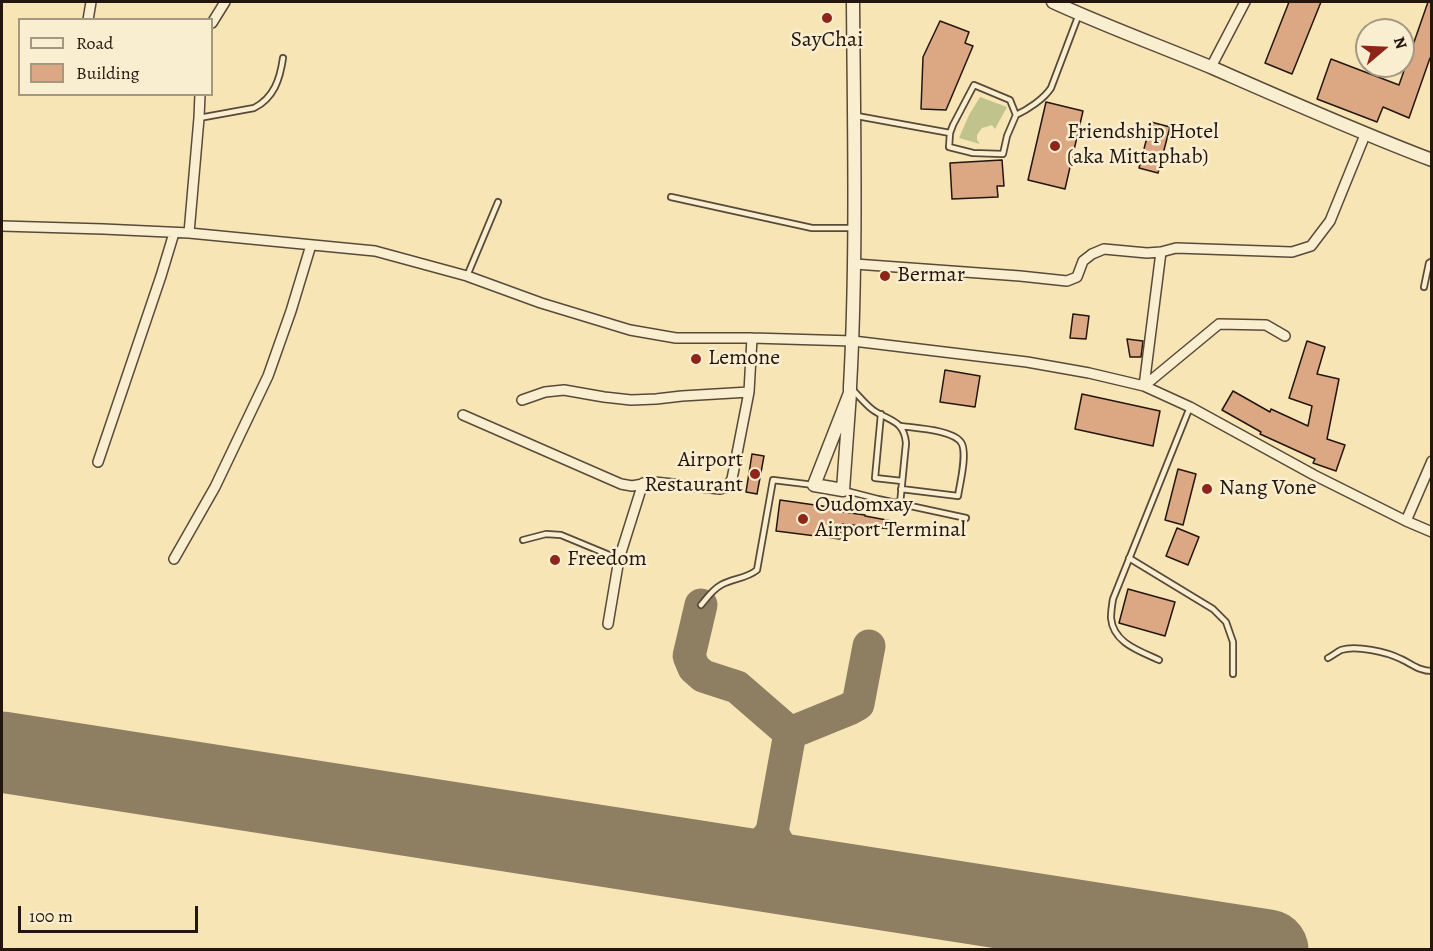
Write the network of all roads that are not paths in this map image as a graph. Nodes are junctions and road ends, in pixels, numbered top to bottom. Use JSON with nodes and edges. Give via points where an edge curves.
{"nodes":[{"id":1,"x":91,"y":2,"type":"edge"},
{"id":2,"x":225,"y":2,"type":"edge"},
{"id":3,"x":853,"y":2,"type":"edge"},
{"id":4,"x":1053,"y":2,"type":"edge"},
{"id":5,"x":1245,"y":2,"type":"edge"},
{"id":6,"x":1079,"y":14,"type":"junction"},
{"id":7,"x":87,"y":18,"type":"edge"},
{"id":8,"x":213,"y":21,"type":"edge"},
{"id":9,"x":283,"y":58,"type":"dead end"},
{"id":10,"x":1211,"y":68,"type":"junction"},
{"id":11,"x":200,"y":96,"type":"edge"},
{"id":12,"x":1016,"y":115,"type":"junction"},
{"id":13,"x":854,"y":116,"type":"junction"},
{"id":14,"x":200,"y":118,"type":"junction"},
{"id":15,"x":950,"y":134,"type":"junction"},
{"id":16,"x":1365,"y":135,"type":"junction"},
{"id":17,"x":1431,"y":160,"type":"edge"},
{"id":18,"x":671,"y":197,"type":"dead end"},
{"id":19,"x":498,"y":202,"type":"dead end"},
{"id":20,"x":2,"y":226,"type":"edge"},
{"id":21,"x":855,"y":228,"type":"junction"},
{"id":22,"x":174,"y":232,"type":"junction"},
{"id":23,"x":189,"y":232,"type":"junction"},
{"id":24,"x":311,"y":244,"type":"junction"},
{"id":25,"x":1161,"y":252,"type":"junction"},
{"id":26,"x":1431,"y":261,"type":"edge"},
{"id":27,"x":855,"y":264,"type":"junction"},
{"id":28,"x":466,"y":276,"type":"junction"},
{"id":29,"x":1425,"y":288,"type":"dead end"},
{"id":30,"x":1285,"y":336,"type":"dead end"},
{"id":31,"x":752,"y":338,"type":"junction"},
{"id":32,"x":853,"y":341,"type":"junction"},
{"id":33,"x":1144,"y":386,"type":"junction"},
{"id":34,"x":850,"y":390,"type":"junction"},
{"id":35,"x":749,"y":392,"type":"junction"},
{"id":36,"x":522,"y":400,"type":"dead end"},
{"id":37,"x":1190,"y":407,"type":"junction"},
{"id":38,"x":881,"y":414,"type":"junction"},
{"id":39,"x":463,"y":415,"type":"dead end"},
{"id":40,"x":901,"y":426,"type":"junction"},
{"id":41,"x":1431,"y":461,"type":"edge"},
{"id":42,"x":98,"y":462,"type":"dead end"},
{"id":43,"x":902,"y":481,"type":"junction"},
{"id":44,"x":643,"y":483,"type":"junction"},
{"id":45,"x":814,"y":485,"type":"junction"},
{"id":46,"x":901,"y":489,"type":"junction"},
{"id":47,"x":843,"y":490,"type":"junction"},
{"id":48,"x":900,"y":504,"type":"junction"},
{"id":49,"x":966,"y":518,"type":"dead end"},
{"id":50,"x":1406,"y":521,"type":"junction"},
{"id":51,"x":1431,"y":532,"type":"edge"},
{"id":52,"x":523,"y":540,"type":"dead end"},
{"id":53,"x":1129,"y":558,"type":"junction"},
{"id":54,"x":174,"y":559,"type":"dead end"},
{"id":55,"x":619,"y":559,"type":"junction"},
{"id":56,"x":701,"y":605,"type":"dead end"},
{"id":57,"x":608,"y":624,"type":"dead end"},
{"id":58,"x":1328,"y":658,"type":"dead end"},
{"id":59,"x":1159,"y":660,"type":"dead end"},
{"id":60,"x":1431,"y":670,"type":"edge"},
{"id":61,"x":1233,"y":675,"type":"dead end"}],
"edges":[{"from":1,"to":7,"type":"street"},
{"from":2,"to":8,"type":"street"},
{"from":3,"to":13,"type":"street"},
{"from":4,"to":6,"type":"street"},
{"from":5,"to":10,"type":"street"},
{"from":6,"to":10,"type":"street"},
{"from":6,"to":12,"type":"lane","via":[[1048,93]]},
{"from":9,"to":14,"type":"lane","via":[[274,90],[262,104]]},
{"from":10,"to":16,"type":"street"},
{"from":11,"to":14,"type":"street"},
{"from":12,"to":15,"type":"lane","via":[[1003,154],[949,147]]},
{"from":12,"to":15,"type":"lane","via":[[1010,99],[974,85]]},
{"from":13,"to":15,"type":"lane"},
{"from":13,"to":21,"type":"street"},
{"from":14,"to":23,"type":"street"},
{"from":16,"to":17,"type":"street"},
{"from":16,"to":25,"type":"street","via":[[1330,222],[1311,246],[1292,252],[1176,248]]},
{"from":18,"to":21,"type":"lane","via":[[812,228]]},
{"from":19,"to":28,"type":"lane"},
{"from":20,"to":22,"type":"street"},
{"from":21,"to":27,"type":"street"},
{"from":22,"to":23,"type":"street"},
{"from":22,"to":42,"type":"street"},
{"from":23,"to":24,"type":"street"},
{"from":24,"to":28,"type":"street","via":[[375,251]]},
{"from":24,"to":54,"type":"street","via":[[268,376],[215,487]]},
{"from":25,"to":27,"type":"street","via":[[1104,249],[1083,261],[1077,278],[1067,281]]},
{"from":25,"to":33,"type":"street"},
{"from":26,"to":29,"type":"lane"},
{"from":27,"to":32,"type":"street"},
{"from":28,"to":31,"type":"street","via":[[630,330],[675,338]]},
{"from":30,"to":33,"type":"street","via":[[1266,325],[1220,324]]},
{"from":31,"to":32,"type":"street"},
{"from":31,"to":35,"type":"street"},
{"from":32,"to":33,"type":"street","via":[[1027,362]]},
{"from":32,"to":34,"type":"street"},
{"from":33,"to":37,"type":"street"},
{"from":34,"to":38,"type":"lane"},
{"from":34,"to":45,"type":"street"},
{"from":34,"to":47,"type":"street"},
{"from":35,"to":36,"type":"street","via":[[631,400],[564,390]]},
{"from":35,"to":44,"type":"street","via":[[732,479],[727,487]]},
{"from":37,"to":50,"type":"street"},
{"from":37,"to":53,"type":"lane"},
{"from":38,"to":40,"type":"lane"},
{"from":38,"to":43,"type":"lane","via":[[875,478]]},
{"from":39,"to":44,"type":"street","via":[[621,484]]},
{"from":40,"to":43,"type":"lane","via":[[906,443]]},
{"from":40,"to":46,"type":"lane","via":[[951,435],[963,445],[964,455],[958,496]]},
{"from":41,"to":50,"type":"street"},
{"from":43,"to":46,"type":"lane"},
{"from":44,"to":55,"type":"street"},
{"from":45,"to":47,"type":"street"},
{"from":45,"to":56,"type":"lane","via":[[774,480],[757,570],[722,584]]},
{"from":46,"to":48,"type":"lane"},
{"from":47,"to":48,"type":"lane"},
{"from":48,"to":49,"type":"lane"},
{"from":50,"to":51,"type":"street"},
{"from":52,"to":55,"type":"lane","via":[[561,535]]},
{"from":53,"to":59,"type":"lane","via":[[1113,599],[1111,619],[1117,635],[1130,647]]},
{"from":53,"to":61,"type":"lane","via":[[1213,609],[1226,622],[1233,642]]},
{"from":55,"to":57,"type":"street"},
{"from":58,"to":60,"type":"lane","via":[[1341,650],[1364,649],[1401,659],[1419,670]]}]}
